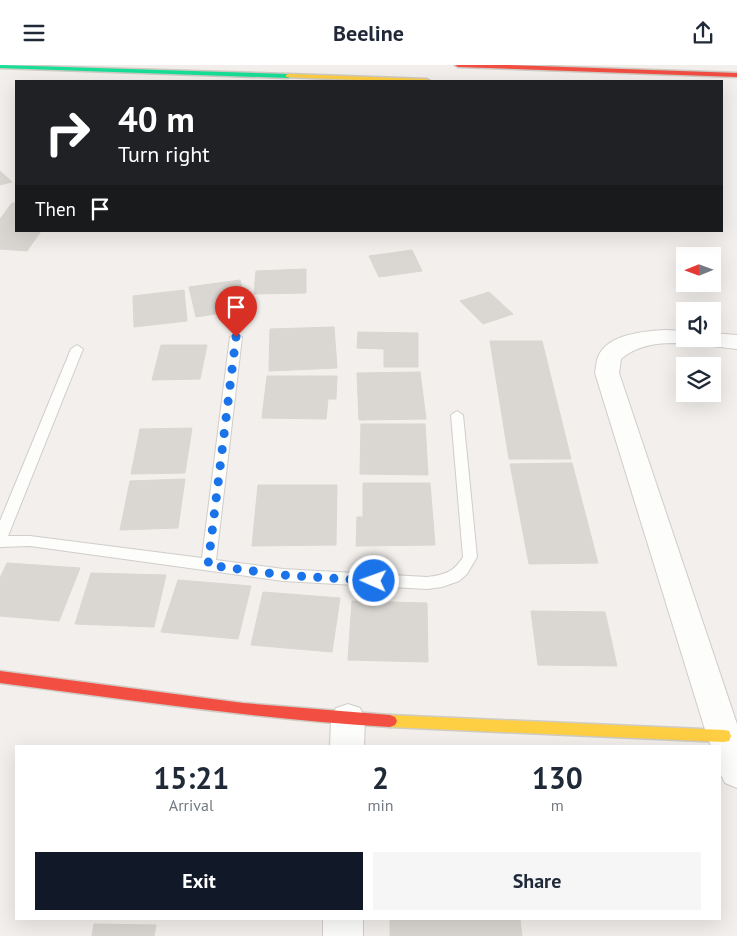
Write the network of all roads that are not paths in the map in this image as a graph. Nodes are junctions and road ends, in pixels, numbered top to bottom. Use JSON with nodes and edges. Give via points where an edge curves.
{"nodes":[{"id":1,"x":0,"y":65,"type":"edge"},
{"id":2,"x":458,"y":65,"type":"edge"},
{"id":3,"x":737,"y":75,"type":"edge"},
{"id":4,"x":400,"y":80,"type":"edge"},
{"id":5,"x":236,"y":337,"type":"dead end"},
{"id":6,"x":737,"y":342,"type":"edge"},
{"id":7,"x":78,"y":349,"type":"dead end"},
{"id":8,"x":457,"y":415,"type":"dead end"},
{"id":9,"x":0,"y":537,"type":"edge"},
{"id":10,"x":0,"y":543,"type":"edge"},
{"id":11,"x":208,"y":565,"type":"junction"},
{"id":12,"x":0,"y":677,"type":"edge"},
{"id":13,"x":348,"y":733,"type":"edge"},
{"id":14,"x":724,"y":736,"type":"junction"},
{"id":15,"x":737,"y":771,"type":"edge"},
{"id":16,"x":343,"y":920,"type":"edge"},
{"id":17,"x":343,"y":936,"type":"edge"}],
"edges":[{"from":1,"to":4,"type":"street"},
{"from":2,"to":3,"type":"street"},
{"from":5,"to":11,"type":"lane"},
{"from":6,"to":14,"type":"street","via":[[646,338],[624,345],[610,357],[607,373]]},
{"from":7,"to":9,"type":"lane"},
{"from":8,"to":11,"type":"lane","via":[[470,557],[461,573],[445,581],[427,583],[321,578]]},
{"from":10,"to":11,"type":"lane","via":[[30,541]]},
{"from":12,"to":13,"type":"street","via":[[228,707]]},
{"from":13,"to":14,"type":"street"},
{"from":14,"to":15,"type":"street"},
{"from":16,"to":17,"type":"street"}]}
